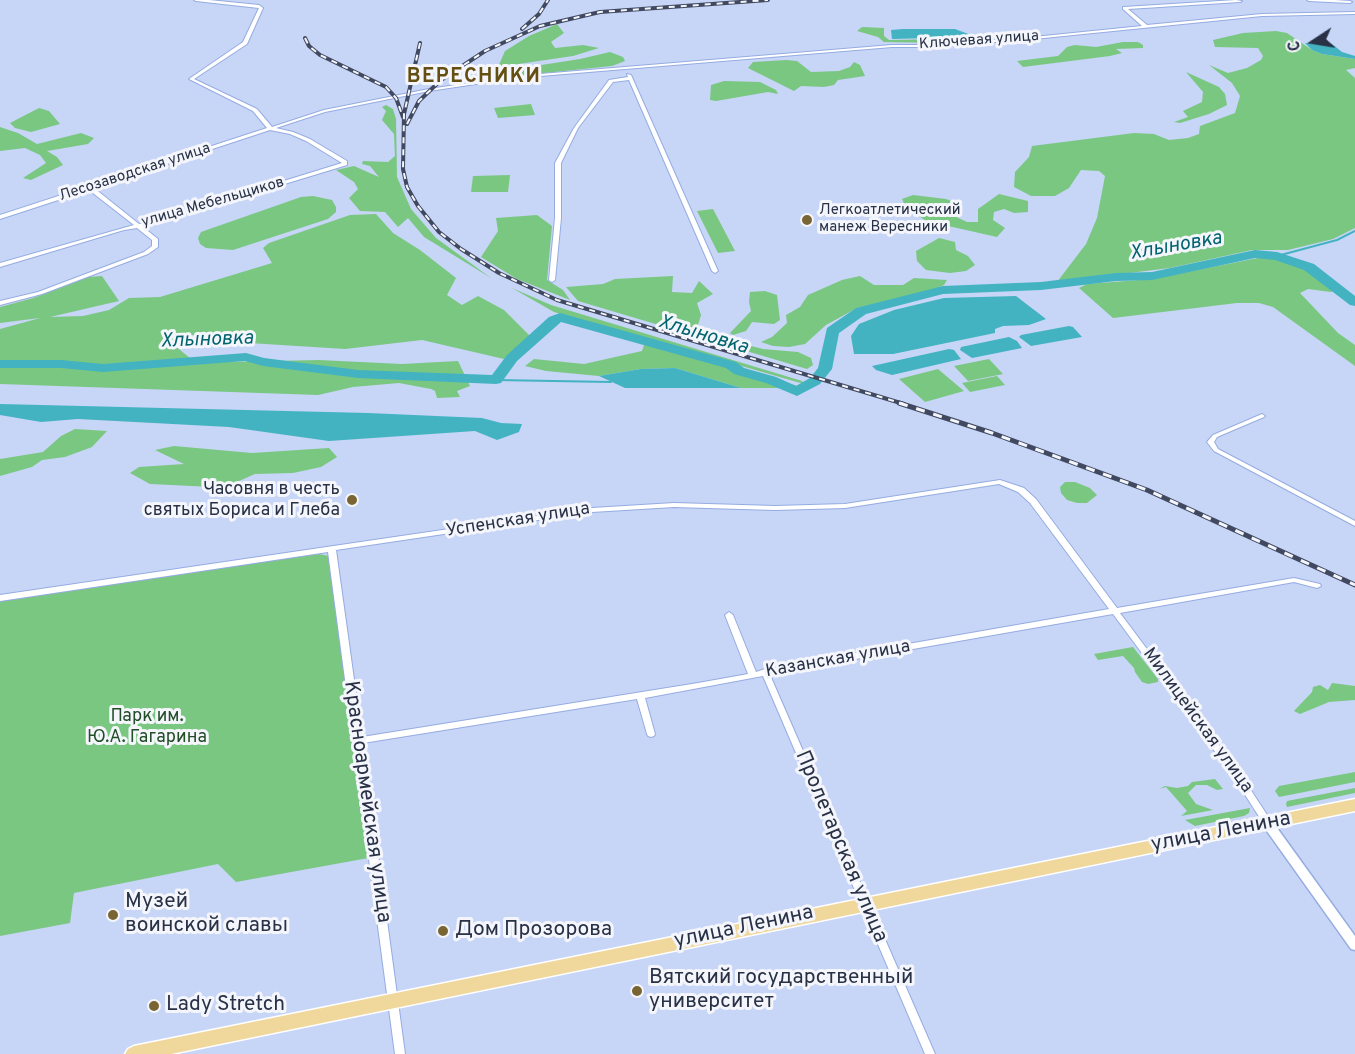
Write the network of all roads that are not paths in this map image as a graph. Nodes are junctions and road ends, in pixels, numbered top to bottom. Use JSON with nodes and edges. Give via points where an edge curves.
{"nodes":[{"id":1,"x":196,"y":0,"type":"edge"},
{"id":2,"x":1309,"y":0,"type":"edge"},
{"id":3,"x":1240,"y":1,"type":"edge"},
{"id":4,"x":1349,"y":1,"type":"edge"},
{"id":5,"x":1355,"y":12,"type":"edge"},
{"id":6,"x":1145,"y":26,"type":"junction"},
{"id":7,"x":626,"y":68,"type":"junction"},
{"id":8,"x":603,"y":70,"type":"joint"},
{"id":9,"x":630,"y":78,"type":"junction"},
{"id":10,"x":271,"y":129,"type":"junction"},
{"id":11,"x":90,"y":188,"type":"junction"},
{"id":12,"x":0,"y":218,"type":"edge"},
{"id":13,"x":138,"y":225,"type":"junction"},
{"id":14,"x":0,"y":265,"type":"edge"},
{"id":15,"x":715,"y":271,"type":"dead end"},
{"id":16,"x":552,"y":280,"type":"dead end"},
{"id":17,"x":0,"y":303,"type":"edge"},
{"id":18,"x":1262,"y":416,"type":"dead end"},
{"id":19,"x":1033,"y":501,"type":"joint"},
{"id":20,"x":1355,"y":524,"type":"edge"},
{"id":21,"x":332,"y":550,"type":"junction"},
{"id":22,"x":1317,"y":586,"type":"dead end"},
{"id":23,"x":0,"y":598,"type":"edge"},
{"id":24,"x":1115,"y":611,"type":"junction"},
{"id":25,"x":729,"y":615,"type":"dead end"},
{"id":26,"x":765,"y":672,"type":"junction"},
{"id":27,"x":753,"y":676,"type":"junction"},
{"id":28,"x":640,"y":695,"type":"junction"},
{"id":29,"x":651,"y":734,"type":"dead end"},
{"id":30,"x":358,"y":741,"type":"junction"},
{"id":31,"x":1355,"y":805,"type":"edge"},
{"id":32,"x":1268,"y":824,"type":"junction"},
{"id":33,"x":864,"y":904,"type":"junction"},
{"id":34,"x":1355,"y":945,"type":"edge"},
{"id":35,"x":393,"y":1001,"type":"junction"},
{"id":36,"x":134,"y":1054,"type":"edge"},
{"id":37,"x":400,"y":1054,"type":"edge"},
{"id":38,"x":930,"y":1054,"type":"edge"}],
"edges":[{"from":1,"to":10,"type":"street","via":[[260,6],[244,43],[191,79],[255,110]]},
{"from":2,"to":4,"type":"street"},
{"from":3,"to":6,"type":"street","via":[[1124,8]]},
{"from":4,"to":5,"type":"street"},
{"from":5,"to":6,"type":"street","name":"Ключевая улица","via":[[1262,15]]},
{"from":6,"to":7,"type":"street","name":"Ключевая улица","via":[[1024,39]]},
{"from":7,"to":8,"type":"street","name":"Ключевая улица"},
{"from":7,"to":9,"type":"street"},
{"from":8,"to":10,"type":"street","name":"Лесозаводская улица","via":[[516,77],[395,96],[324,111]]},
{"from":9,"to":15,"type":"street"},
{"from":9,"to":16,"type":"street","via":[[611,81],[576,128],[558,164]]},
{"from":10,"to":11,"type":"street","name":"Лесозаводская улица"},
{"from":10,"to":13,"type":"street","name":"улица Мебельщиков","via":[[308,140],[345,164]]},
{"from":11,"to":12,"type":"street","name":"Лесозаводская улица"},
{"from":11,"to":13,"type":"street"},
{"from":13,"to":14,"type":"street","name":"улица Мебельщиков"},
{"from":13,"to":17,"type":"street","via":[[157,241],[150,251],[37,294]]},
{"from":18,"to":20,"type":"street","via":[[1215,436],[1210,442],[1216,450]]},
{"from":19,"to":21,"type":"street","name":"Успенская улица","via":[[1015,486],[994,482],[845,506],[674,505],[599,509]]},
{"from":19,"to":24,"type":"street","name":"Милицейская улица"},
{"from":21,"to":23,"type":"street","name":"Успенская улица"},
{"from":21,"to":30,"type":"street","name":"Красноармейская улица"},
{"from":22,"to":24,"type":"street","name":"Казанская улица","via":[[1294,580]]},
{"from":24,"to":26,"type":"street","name":"Казанская улица"},
{"from":24,"to":32,"type":"street","name":"Милицейская улица","via":[[1241,780]]},
{"from":25,"to":27,"type":"street"},
{"from":26,"to":27,"type":"street","name":"Казанская улица"},
{"from":26,"to":33,"type":"street","name":"Пролетарская улица"},
{"from":27,"to":28,"type":"street","name":"Казанская улица"},
{"from":28,"to":29,"type":"street"},
{"from":28,"to":30,"type":"street","name":"Казанская улица"},
{"from":30,"to":35,"type":"street","name":"Красноармейская улица"},
{"from":31,"to":32,"type":"main road","name":"улица Ленина"},
{"from":32,"to":33,"type":"main road","name":"улица Ленина"},
{"from":32,"to":34,"type":"street","name":"Милицейская улица"},
{"from":33,"to":35,"type":"main road","name":"улица Ленина"},
{"from":33,"to":38,"type":"street","name":"Пролетарская улица"},
{"from":35,"to":36,"type":"main road","name":"улица Ленина"},
{"from":35,"to":37,"type":"street","name":"Красноармейская улица"}]}
